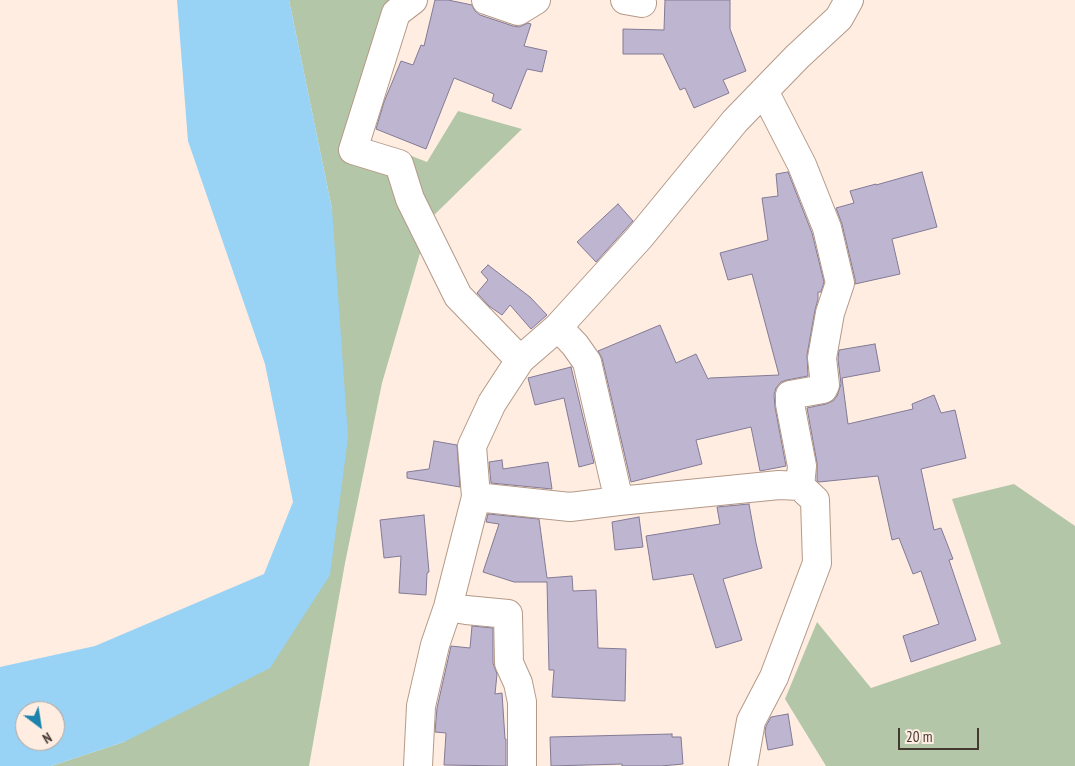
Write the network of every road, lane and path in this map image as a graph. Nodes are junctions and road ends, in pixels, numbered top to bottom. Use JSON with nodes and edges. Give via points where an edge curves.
{"nodes":[{"id":1,"x":413,"y":0,"type":"edge"},
{"id":2,"x":486,"y":0,"type":"edge"},
{"id":3,"x":536,"y":0,"type":"edge"},
{"id":4,"x":849,"y":0,"type":"edge"},
{"id":5,"x":764,"y":91,"type":"junction"},
{"id":6,"x":558,"y":327,"type":"junction"},
{"id":7,"x":520,"y":360,"type":"junction"},
{"id":8,"x":800,"y":486,"type":"junction"},
{"id":9,"x":476,"y":497,"type":"junction"},
{"id":10,"x":619,"y":501,"type":"junction"},
{"id":11,"x":448,"y":607,"type":"junction"},
{"id":12,"x":418,"y":766,"type":"edge"},
{"id":13,"x":522,"y":766,"type":"edge"},
{"id":14,"x":743,"y":766,"type":"edge"}],
"edges":[{"from":1,"to":7,"type":"street","via":[[396,13],[353,150],[399,164],[410,199],[458,296]]},
{"from":2,"to":3,"type":"street","via":[[518,11]]},
{"from":4,"to":5,"type":"street","via":[[839,18]]},
{"from":5,"to":6,"type":"street","via":[[734,120],[639,238]]},
{"from":5,"to":8,"type":"street","via":[[802,165],[827,228],[840,283],[830,313],[822,358],[825,385],[823,389],[790,396],[802,466]]},
{"from":6,"to":7,"type":"street"},
{"from":6,"to":10,"type":"street","via":[[587,362]]},
{"from":7,"to":9,"type":"street","via":[[492,403],[472,446]]},
{"from":8,"to":10,"type":"street","via":[[780,485]]},
{"from":8,"to":14,"type":"street","via":[[815,500],[817,563],[774,677],[751,721]]},
{"from":9,"to":10,"type":"street","via":[[570,507]]},
{"from":9,"to":11,"type":"street"},
{"from":11,"to":12,"type":"street","via":[[435,645],[421,706]]},
{"from":11,"to":13,"type":"street","via":[[508,614],[509,663],[522,702]]}]}
